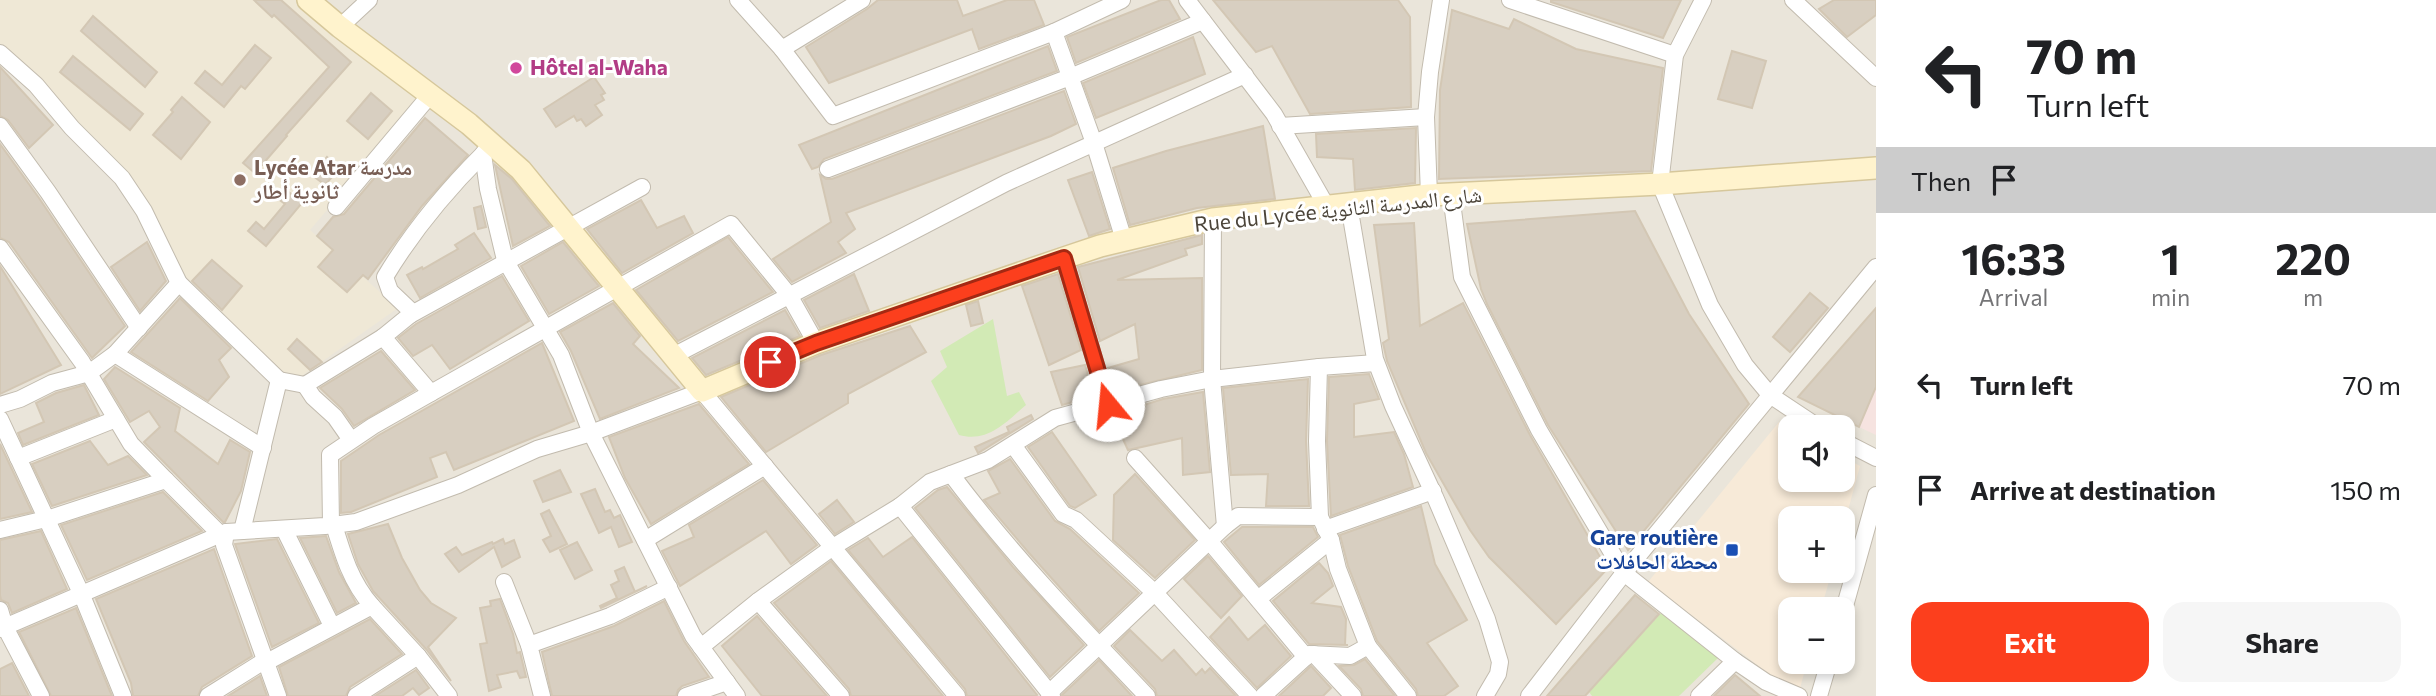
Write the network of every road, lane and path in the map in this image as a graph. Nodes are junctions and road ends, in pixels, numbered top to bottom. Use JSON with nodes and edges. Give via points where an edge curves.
{"nodes":[{"id":1,"x":309,"y":0,"type":"edge"},
{"id":2,"x":369,"y":0,"type":"edge"},
{"id":3,"x":738,"y":0,"type":"edge"},
{"id":4,"x":862,"y":0,"type":"edge"},
{"id":5,"x":1122,"y":0,"type":"edge"},
{"id":6,"x":1187,"y":0,"type":"edge"},
{"id":7,"x":1441,"y":0,"type":"edge"},
{"id":8,"x":1510,"y":0,"type":"edge"},
{"id":9,"x":1703,"y":0,"type":"edge"},
{"id":10,"x":1793,"y":0,"type":"edge"},
{"id":11,"x":1203,"y":21,"type":"junction"},
{"id":12,"x":340,"y":27,"type":"junction"},
{"id":13,"x":1054,"y":32,"type":"junction"},
{"id":14,"x":782,"y":49,"type":"junction"},
{"id":15,"x":0,"y":53,"type":"edge"},
{"id":16,"x":1675,"y":54,"type":"junction"},
{"id":17,"x":1245,"y":75,"type":"junction"},
{"id":18,"x":1070,"y":77,"type":"junction"},
{"id":19,"x":1876,"y":78,"type":"edge"},
{"id":20,"x":430,"y":94,"type":"junction"},
{"id":21,"x":1426,"y":117,"type":"junction"},
{"id":22,"x":0,"y":126,"type":"edge"},
{"id":23,"x":1280,"y":126,"type":"junction"},
{"id":24,"x":1094,"y":143,"type":"junction"},
{"id":25,"x":487,"y":148,"type":"junction"},
{"id":26,"x":1876,"y":168,"type":"edge"},
{"id":27,"x":828,"y":169,"type":"dead end"},
{"id":28,"x":1660,"y":184,"type":"junction"},
{"id":29,"x":642,"y":187,"type":"dead end"},
{"id":30,"x":1429,"y":195,"type":"junction"},
{"id":31,"x":1451,"y":195,"type":"junction"},
{"id":32,"x":1349,"y":205,"type":"junction"},
{"id":33,"x":336,"y":207,"type":"dead end"},
{"id":34,"x":1327,"y":207,"type":"junction"},
{"id":35,"x":1213,"y":219,"type":"junction"},
{"id":36,"x":569,"y":228,"type":"junction"},
{"id":37,"x":1124,"y":240,"type":"junction"},
{"id":38,"x":0,"y":248,"type":"edge"},
{"id":39,"x":1064,"y":258,"type":"junction"},
{"id":40,"x":505,"y":260,"type":"junction"},
{"id":41,"x":1876,"y":267,"type":"edge"},
{"id":42,"x":179,"y":283,"type":"junction"},
{"id":43,"x":618,"y":286,"type":"junction"},
{"id":44,"x":789,"y":295,"type":"junction"},
{"id":45,"x":411,"y":315,"type":"junction"},
{"id":46,"x":545,"y":327,"type":"junction"},
{"id":47,"x":139,"y":328,"type":"junction"},
{"id":48,"x":383,"y":337,"type":"junction"},
{"id":49,"x":816,"y":343,"type":"junction"},
{"id":50,"x":116,"y":354,"type":"junction"},
{"id":51,"x":673,"y":356,"type":"junction"},
{"id":52,"x":1376,"y":363,"type":"junction"},
{"id":53,"x":1319,"y":367,"type":"junction"},
{"id":54,"x":89,"y":373,"type":"junction"},
{"id":55,"x":1212,"y":379,"type":"junction"},
{"id":56,"x":279,"y":380,"type":"junction"},
{"id":57,"x":305,"y":385,"type":"junction"},
{"id":58,"x":702,"y":391,"type":"junction"},
{"id":59,"x":431,"y":393,"type":"junction"},
{"id":60,"x":1770,"y":395,"type":"junction"},
{"id":61,"x":0,"y":405,"type":"edge"},
{"id":62,"x":1108,"y":405,"type":"junction"},
{"id":63,"x":1800,"y":415,"type":"edge"},
{"id":64,"x":0,"y":419,"type":"edge"},
{"id":65,"x":116,"y":419,"type":"junction"},
{"id":66,"x":591,"y":433,"type":"junction"},
{"id":67,"x":351,"y":440,"type":"junction"},
{"id":68,"x":1013,"y":445,"type":"junction"},
{"id":69,"x":1855,"y":447,"type":"edge"},
{"id":70,"x":262,"y":448,"type":"junction"},
{"id":71,"x":18,"y":458,"type":"junction"},
{"id":72,"x":1135,"y":458,"type":"dead end"},
{"id":73,"x":1876,"y":458,"type":"edge"},
{"id":74,"x":765,"y":466,"type":"junction"},
{"id":75,"x":951,"y":474,"type":"junction"},
{"id":76,"x":166,"y":480,"type":"junction"},
{"id":77,"x":1433,"y":491,"type":"junction"},
{"id":78,"x":1876,"y":495,"type":"edge"},
{"id":79,"x":900,"y":506,"type":"junction"},
{"id":80,"x":46,"y":519,"type":"junction"},
{"id":81,"x":333,"y":525,"type":"junction"},
{"id":82,"x":1225,"y":526,"type":"junction"},
{"id":83,"x":284,"y":528,"type":"junction"},
{"id":84,"x":1325,"y":529,"type":"junction"},
{"id":85,"x":0,"y":530,"type":"edge"},
{"id":86,"x":229,"y":532,"type":"junction"},
{"id":87,"x":645,"y":541,"type":"junction"},
{"id":88,"x":1210,"y":542,"type":"junction"},
{"id":89,"x":833,"y":547,"type":"junction"},
{"id":90,"x":1624,"y":573,"type":"junction"},
{"id":91,"x":503,"y":582,"type":"dead end"},
{"id":92,"x":669,"y":587,"type":"junction"},
{"id":93,"x":81,"y":593,"type":"junction"},
{"id":94,"x":1155,"y":593,"type":"junction"},
{"id":95,"x":1847,"y":597,"type":"edge"},
{"id":96,"x":1258,"y":599,"type":"junction"},
{"id":97,"x":758,"y":601,"type":"junction"},
{"id":98,"x":372,"y":606,"type":"junction"},
{"id":99,"x":0,"y":610,"type":"edge"},
{"id":100,"x":332,"y":626,"type":"junction"},
{"id":101,"x":2,"y":628,"type":"edge"},
{"id":102,"x":528,"y":645,"type":"junction"},
{"id":103,"x":1100,"y":646,"type":"junction"},
{"id":104,"x":1368,"y":646,"type":"junction"},
{"id":105,"x":701,"y":647,"type":"junction"},
{"id":106,"x":418,"y":656,"type":"junction"},
{"id":107,"x":1310,"y":656,"type":"junction"},
{"id":108,"x":265,"y":662,"type":"junction"},
{"id":109,"x":1735,"y":662,"type":"junction"},
{"id":110,"x":1825,"y":674,"type":"edge"},
{"id":111,"x":727,"y":682,"type":"junction"},
{"id":112,"x":378,"y":690,"type":"edge"},
{"id":113,"x":1050,"y":695,"type":"edge"},
{"id":114,"x":41,"y":696,"type":"edge"},
{"id":115,"x":123,"y":696,"type":"edge"},
{"id":116,"x":208,"y":696,"type":"edge"},
{"id":117,"x":278,"y":696,"type":"edge"},
{"id":118,"x":356,"y":696,"type":"edge"},
{"id":119,"x":449,"y":696,"type":"edge"},
{"id":120,"x":542,"y":696,"type":"edge"},
{"id":121,"x":686,"y":696,"type":"edge"},
{"id":122,"x":737,"y":696,"type":"edge"},
{"id":123,"x":841,"y":696,"type":"edge"},
{"id":124,"x":957,"y":696,"type":"edge"},
{"id":125,"x":1147,"y":696,"type":"edge"},
{"id":126,"x":1250,"y":696,"type":"edge"},
{"id":127,"x":1264,"y":696,"type":"edge"},
{"id":128,"x":1353,"y":696,"type":"edge"},
{"id":129,"x":1408,"y":696,"type":"edge"},
{"id":130,"x":1485,"y":696,"type":"edge"},
{"id":131,"x":1529,"y":696,"type":"edge"},
{"id":132,"x":1699,"y":696,"type":"edge"},
{"id":133,"x":1798,"y":696,"type":"edge"},
{"id":134,"x":1819,"y":696,"type":"edge"}],
"edges":[{"from":1,"to":12,"type":"street"},
{"from":2,"to":12,"type":"street"},
{"from":3,"to":14,"type":"street"},
{"from":4,"to":14,"type":"street"},
{"from":5,"to":13,"type":"street"},
{"from":6,"to":11,"type":"street"},
{"from":7,"to":21,"type":"street"},
{"from":8,"to":16,"type":"street"},
{"from":9,"to":16,"type":"street"},
{"from":10,"to":19,"type":"street"},
{"from":11,"to":17,"type":"street"},
{"from":11,"to":18,"type":"street"},
{"from":12,"to":20,"type":"street"},
{"from":13,"to":14,"type":"street","via":[[832,116]]},
{"from":13,"to":18,"type":"street"},
{"from":15,"to":42,"type":"street","via":[[122,178],[144,211]]},
{"from":16,"to":28,"type":"street"},
{"from":17,"to":23,"type":"street"},
{"from":17,"to":24,"type":"street"},
{"from":18,"to":24,"type":"street"},
{"from":18,"to":27,"type":"street"},
{"from":20,"to":25,"type":"street"},
{"from":20,"to":33,"type":"street"},
{"from":21,"to":23,"type":"street"},
{"from":21,"to":30,"type":"street"},
{"from":22,"to":47,"type":"street"},
{"from":23,"to":34,"type":"street"},
{"from":24,"to":37,"type":"street"},
{"from":24,"to":44,"type":"street"},
{"from":25,"to":36,"type":"street","via":[[521,170]]},
{"from":25,"to":40,"type":"street","via":[[488,189]]},
{"from":25,"to":45,"type":"street","via":[[430,214],[386,277],[390,291]]},
{"from":26,"to":28,"type":"street","name":"Rue du Lycée شارع المدرسة الثانوية"},
{"from":28,"to":31,"type":"street","name":"Rue du Lycée شارع المدرسة الثانوية"},
{"from":28,"to":60,"type":"street","via":[[1710,305],[1745,365]]},
{"from":29,"to":36,"type":"street"},
{"from":30,"to":31,"type":"street","name":"Rue du Lycée شارع المدرسة الثانوية"},
{"from":30,"to":32,"type":"street","name":"Rue du Lycée شارع المدرسة الثانوية"},
{"from":31,"to":90,"type":"street","via":[[1462,277],[1539,430]]},
{"from":32,"to":34,"type":"street","name":"Rue du Lycée شارع المدرسة الثانوية"},
{"from":32,"to":52,"type":"street"},
{"from":34,"to":35,"type":"street","name":"Rue du Lycée شارع المدرسة الثانوية"},
{"from":35,"to":37,"type":"street","name":"Rue du Lycée شارع المدرسة الثانوية"},
{"from":35,"to":55,"type":"street"},
{"from":36,"to":40,"type":"street"},
{"from":36,"to":43,"type":"street"},
{"from":37,"to":39,"type":"street","name":"Rue du Lycée شارع المدرسة الثانوية"},
{"from":38,"to":54,"type":"street"},
{"from":39,"to":49,"type":"street","name":"Rue du Lycée شارع المدرسة الثانوية"},
{"from":39,"to":62,"type":"street"},
{"from":40,"to":45,"type":"street"},
{"from":40,"to":46,"type":"street"},
{"from":41,"to":60,"type":"street"},
{"from":42,"to":47,"type":"street"},
{"from":42,"to":56,"type":"street"},
{"from":43,"to":44,"type":"street","via":[[731,224]]},
{"from":43,"to":46,"type":"street"},
{"from":43,"to":51,"type":"street"},
{"from":44,"to":49,"type":"street"},
{"from":44,"to":51,"type":"street"},
{"from":45,"to":48,"type":"street"},
{"from":46,"to":59,"type":"street"},
{"from":46,"to":66,"type":"street","via":[[561,355]]},
{"from":47,"to":50,"type":"street"},
{"from":48,"to":57,"type":"street"},
{"from":48,"to":59,"type":"street"},
{"from":49,"to":58,"type":"street","name":"Rue du Lycée شارع المدرسة الثانوية"},
{"from":50,"to":54,"type":"street"},
{"from":50,"to":70,"type":"street"},
{"from":51,"to":58,"type":"street"},
{"from":52,"to":53,"type":"street"},
{"from":52,"to":77,"type":"street"},
{"from":53,"to":55,"type":"street"},
{"from":53,"to":84,"type":"street","via":[[1317,441]]},
{"from":54,"to":61,"type":"street"},
{"from":54,"to":65,"type":"street"},
{"from":55,"to":62,"type":"street"},
{"from":55,"to":82,"type":"street"},
{"from":56,"to":57,"type":"street"},
{"from":56,"to":70,"type":"street"},
{"from":57,"to":67,"type":"street"},
{"from":58,"to":66,"type":"street","name":"Rue du Lycée شارع المدرسة الثانوية"},
{"from":58,"to":74,"type":"street"},
{"from":59,"to":67,"type":"street"},
{"from":60,"to":63,"type":"street"},
{"from":60,"to":90,"type":"street"},
{"from":62,"to":68,"type":"street","via":[[1055,418]]},
{"from":64,"to":71,"type":"street"},
{"from":65,"to":71,"type":"street"},
{"from":65,"to":76,"type":"street","via":[[131,443]]},
{"from":66,"to":81,"type":"street","name":"Rue du Lycée شارع المدرسة الثانوية","via":[[537,449],[356,522]]},
{"from":66,"to":87,"type":"street"},
{"from":67,"to":81,"type":"street","via":[[330,455]]},
{"from":68,"to":75,"type":"street"},
{"from":68,"to":94,"type":"street","via":[[1063,514],[1076,520]]},
{"from":69,"to":73,"type":"street"},
{"from":70,"to":86,"type":"street"},
{"from":71,"to":80,"type":"street"},
{"from":72,"to":88,"type":"street"},
{"from":74,"to":87,"type":"street"},
{"from":74,"to":89,"type":"street"},
{"from":75,"to":79,"type":"street","via":[[930,482]]},
{"from":75,"to":103,"type":"street","via":[[982,516]]},
{"from":76,"to":80,"type":"street"},
{"from":76,"to":86,"type":"street"},
{"from":77,"to":84,"type":"street"},
{"from":77,"to":130,"type":"street","via":[[1487,619],[1500,662]]},
{"from":78,"to":95,"type":"street"},
{"from":79,"to":89,"type":"street"},
{"from":79,"to":113,"type":"street"},
{"from":80,"to":85,"type":"street"},
{"from":80,"to":93,"type":"street"},
{"from":81,"to":83,"type":"street","name":"Rue du Lycée شارع المدرسة الثانوية"},
{"from":81,"to":98,"type":"street","via":[[347,569]]},
{"from":82,"to":84,"type":"street","via":[[1238,516]]},
{"from":82,"to":88,"type":"street"},
{"from":83,"to":86,"type":"street","name":"Rue du Lycée شارع المدرسة الثانوية"},
{"from":83,"to":100,"type":"street"},
{"from":84,"to":96,"type":"street"},
{"from":84,"to":104,"type":"street"},
{"from":86,"to":93,"type":"street","name":"Rue du Lycée شارع المدرسة الثانوية"},
{"from":86,"to":108,"type":"street","via":[[224,545]]},
{"from":87,"to":92,"type":"street"},
{"from":88,"to":94,"type":"street"},
{"from":88,"to":96,"type":"street"},
{"from":89,"to":97,"type":"street"},
{"from":89,"to":124,"type":"street"},
{"from":90,"to":109,"type":"street"},
{"from":90,"to":131,"type":"street"},
{"from":91,"to":102,"type":"street"},
{"from":92,"to":102,"type":"street","via":[[610,616]]},
{"from":92,"to":105,"type":"street"},
{"from":93,"to":101,"type":"street","name":"Rue du Lycée شارع المدرسة الثانوية"},
{"from":93,"to":115,"type":"street"},
{"from":94,"to":103,"type":"street"},
{"from":94,"to":126,"type":"street"},
{"from":96,"to":107,"type":"street"},
{"from":97,"to":105,"type":"street"},
{"from":97,"to":123,"type":"street"},
{"from":98,"to":100,"type":"street"},
{"from":98,"to":106,"type":"street"},
{"from":99,"to":101,"type":"street"},
{"from":100,"to":108,"type":"street"},
{"from":101,"to":114,"type":"street"},
{"from":102,"to":120,"type":"street"},
{"from":103,"to":113,"type":"street"},
{"from":103,"to":125,"type":"street"},
{"from":104,"to":107,"type":"street","via":[[1350,656]]},
{"from":104,"to":129,"type":"street"},
{"from":105,"to":111,"type":"street"},
{"from":106,"to":112,"type":"street"},
{"from":106,"to":119,"type":"street"},
{"from":107,"to":127,"type":"street"},
{"from":107,"to":128,"type":"street"},
{"from":108,"to":116,"type":"street"},
{"from":108,"to":117,"type":"street"},
{"from":109,"to":132,"type":"street"},
{"from":109,"to":133,"type":"street"},
{"from":110,"to":134,"type":"street"},
{"from":111,"to":121,"type":"street"},
{"from":111,"to":122,"type":"street"},
{"from":112,"to":118,"type":"street"}]}
